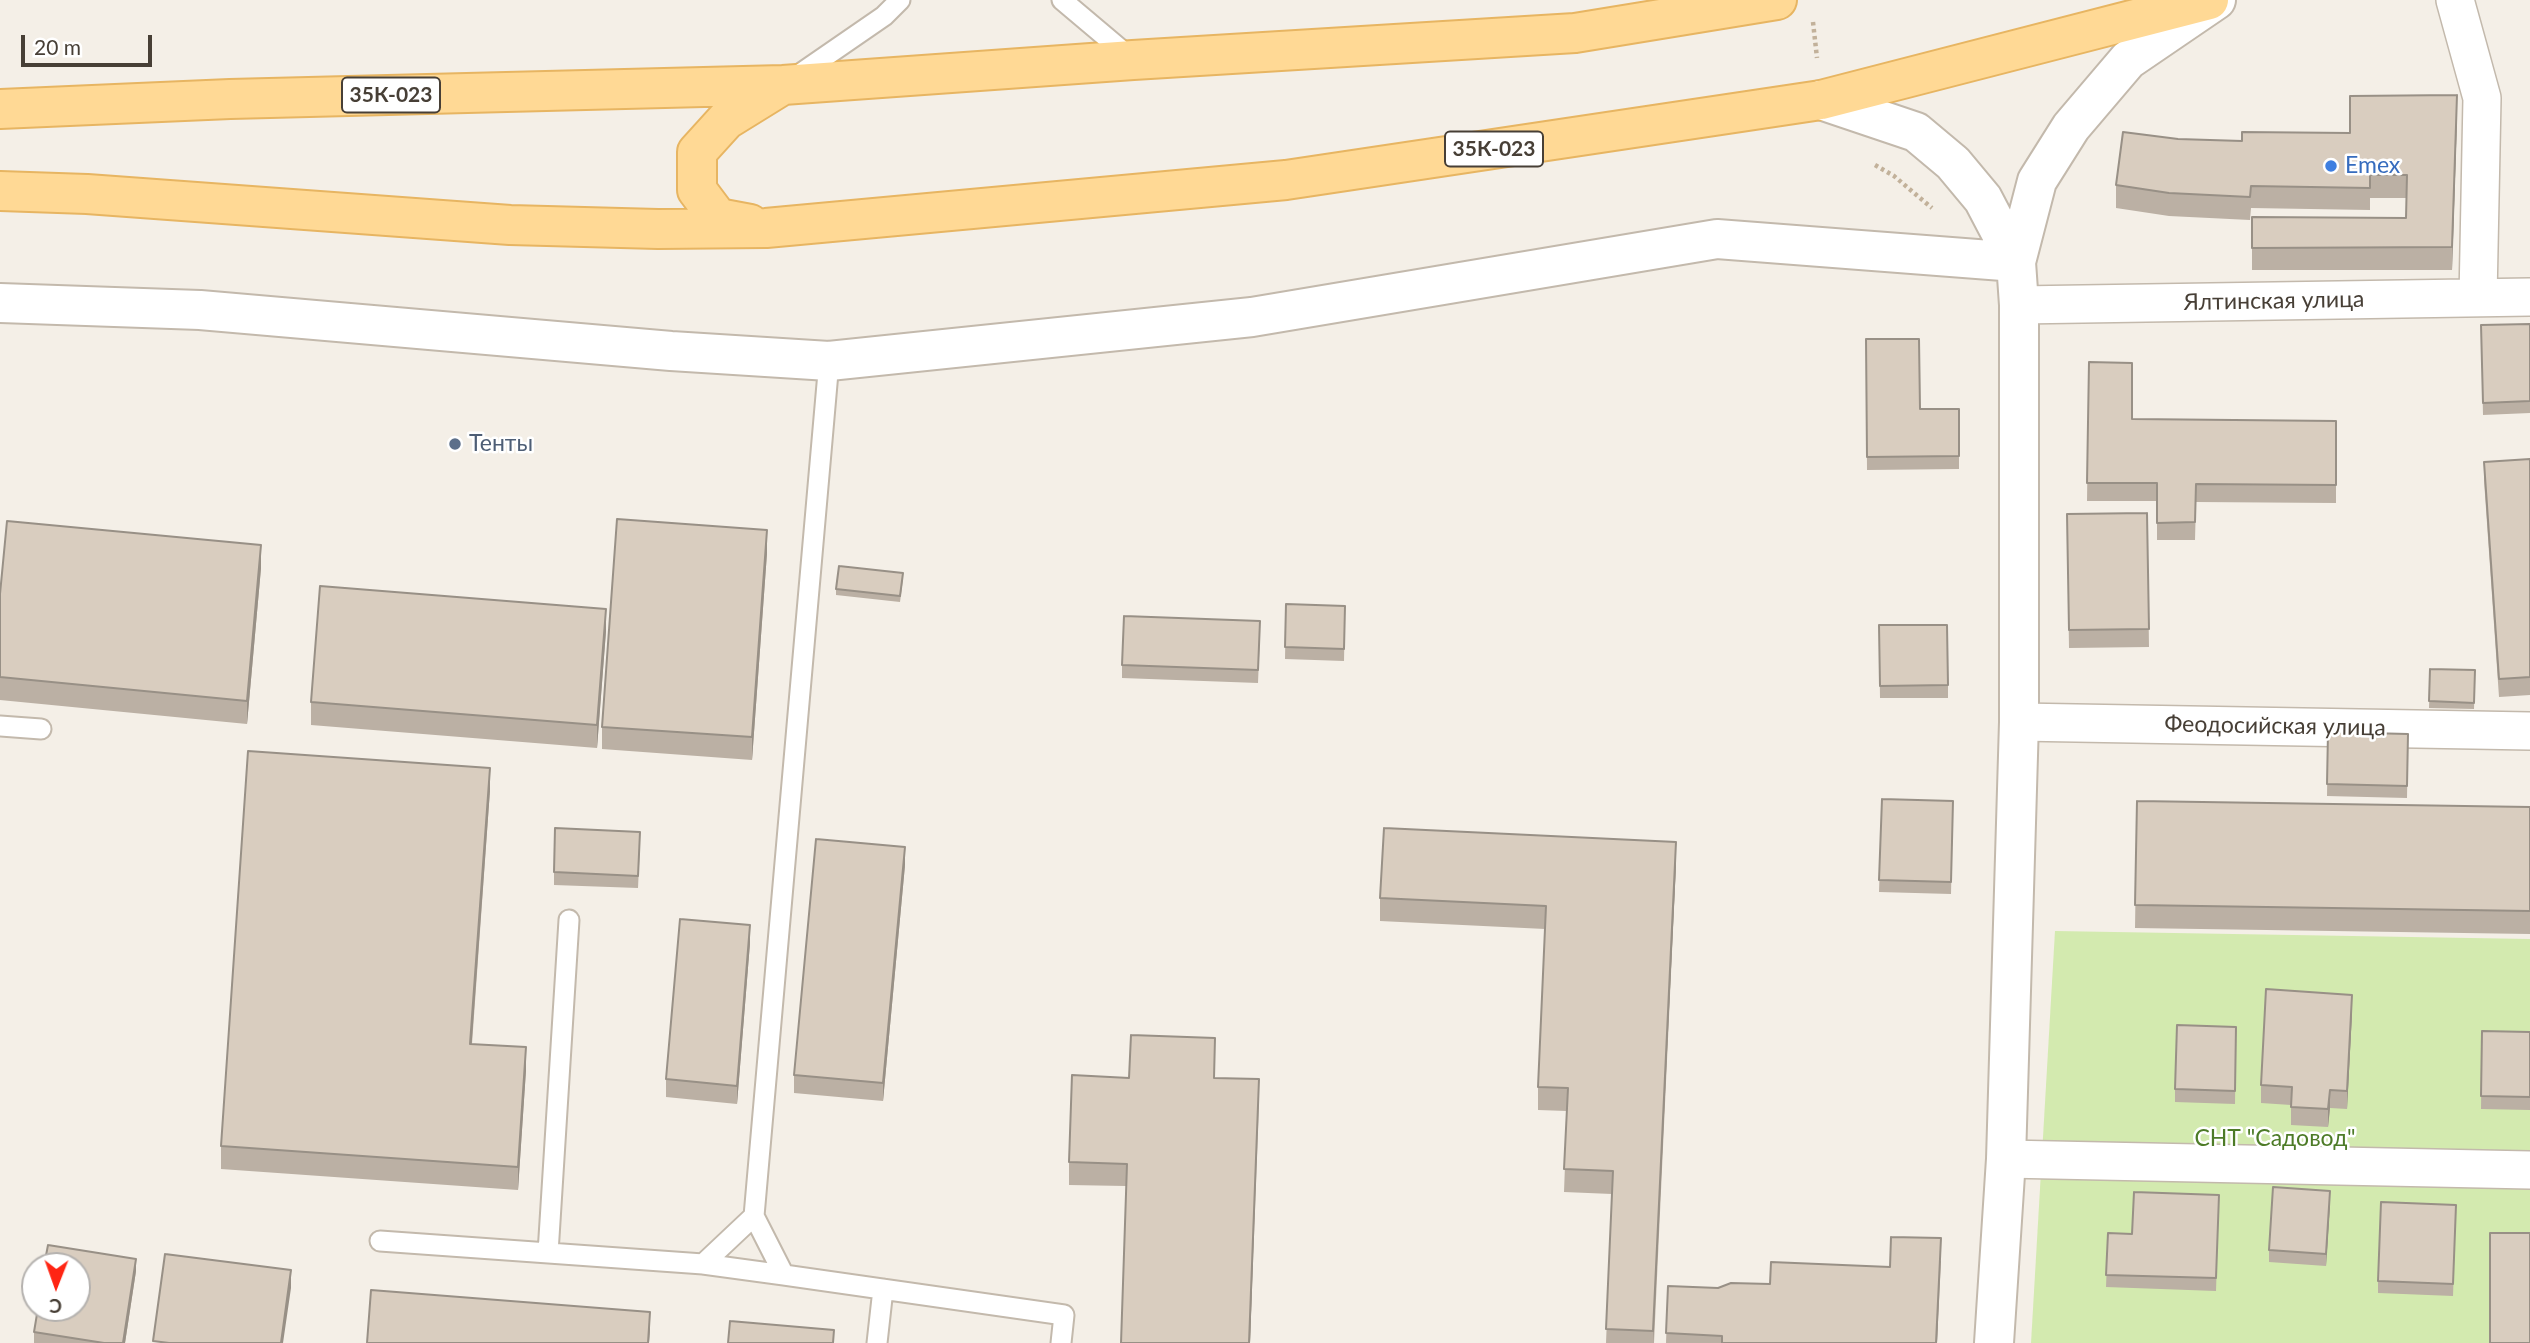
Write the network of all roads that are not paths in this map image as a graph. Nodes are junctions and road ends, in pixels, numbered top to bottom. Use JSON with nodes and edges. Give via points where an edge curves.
{"nodes":[{"id":1,"x":900,"y":0,"type":"edge"},
{"id":2,"x":1062,"y":0,"type":"edge"},
{"id":3,"x":1777,"y":0,"type":"edge"},
{"id":4,"x":2210,"y":0,"type":"edge"},
{"id":5,"x":2216,"y":0,"type":"edge"},
{"id":6,"x":2455,"y":0,"type":"edge"},
{"id":7,"x":1133,"y":60,"type":"junction"},
{"id":8,"x":783,"y":85,"type":"junction"},
{"id":9,"x":1821,"y":100,"type":"junction"},
{"id":10,"x":0,"y":109,"type":"edge"},
{"id":11,"x":0,"y":191,"type":"edge"},
{"id":12,"x":766,"y":228,"type":"junction"},
{"id":13,"x":2016,"y":262,"type":"junction"},
{"id":14,"x":2478,"y":298,"type":"junction"},
{"id":15,"x":2530,"y":298,"type":"edge"},
{"id":16,"x":0,"y":303,"type":"edge"},
{"id":17,"x":2019,"y":305,"type":"junction"},
{"id":18,"x":829,"y":361,"type":"junction"},
{"id":19,"x":2020,"y":722,"type":"junction"},
{"id":20,"x":0,"y":726,"type":"edge"},
{"id":21,"x":41,"y":729,"type":"dead end"},
{"id":22,"x":2530,"y":731,"type":"edge"},
{"id":23,"x":569,"y":920,"type":"dead end"},
{"id":24,"x":2006,"y":1159,"type":"junction"},
{"id":25,"x":2530,"y":1170,"type":"edge"},
{"id":26,"x":754,"y":1216,"type":"junction"},
{"id":27,"x":380,"y":1241,"type":"dead end"},
{"id":28,"x":548,"y":1253,"type":"junction"},
{"id":29,"x":703,"y":1264,"type":"junction"},
{"id":30,"x":784,"y":1275,"type":"junction"},
{"id":31,"x":883,"y":1289,"type":"junction"},
{"id":32,"x":877,"y":1343,"type":"edge"},
{"id":33,"x":1061,"y":1343,"type":"edge"},
{"id":34,"x":1994,"y":1343,"type":"edge"}],
"edges":[{"from":1,"to":8,"type":"lane","via":[[884,16]]},
{"from":2,"to":7,"type":"lane"},
{"from":3,"to":7,"type":"main road","number":"35К-023","via":[[1575,33]]},
{"from":4,"to":9,"type":"main road","number":"35К-023"},
{"from":5,"to":13,"type":"street","via":[[2128,60],[2071,127],[2037,181]]},
{"from":6,"to":14,"type":"street","via":[[2482,98]]},
{"from":7,"to":8,"type":"main road","number":"35К-023"},
{"from":8,"to":10,"type":"main road","number":"35К-023"},
{"from":8,"to":12,"type":"main road","via":[[726,121],[697,152],[697,190],[718,218]]},
{"from":9,"to":12,"type":"main road","number":"35К-023","via":[[1286,180]]},
{"from":9,"to":13,"type":"street","via":[[1916,132],[1953,163],[1983,199]]},
{"from":11,"to":12,"type":"main road","number":"35К-023","via":[[510,225]]},
{"from":13,"to":17,"type":"street"},
{"from":13,"to":18,"type":"street","via":[[1717,239],[1252,317]]},
{"from":14,"to":15,"type":"street","name":"Ялтинская улица"},
{"from":14,"to":17,"type":"street","name":"Ялтинская улица"},
{"from":16,"to":18,"type":"street","via":[[200,310]]},
{"from":17,"to":19,"type":"street"},
{"from":18,"to":26,"type":"lane"},
{"from":19,"to":22,"type":"street","name":"Феодосийская улица"},
{"from":19,"to":24,"type":"street"},
{"from":20,"to":21,"type":"lane"},
{"from":23,"to":28,"type":"lane"},
{"from":24,"to":25,"type":"street"},
{"from":24,"to":34,"type":"street"},
{"from":26,"to":29,"type":"lane"},
{"from":26,"to":30,"type":"lane"},
{"from":27,"to":28,"type":"lane"},
{"from":28,"to":29,"type":"lane"},
{"from":29,"to":30,"type":"lane"},
{"from":30,"to":31,"type":"lane"},
{"from":31,"to":32,"type":"lane"},
{"from":31,"to":33,"type":"lane","via":[[1064,1315]]}]}
